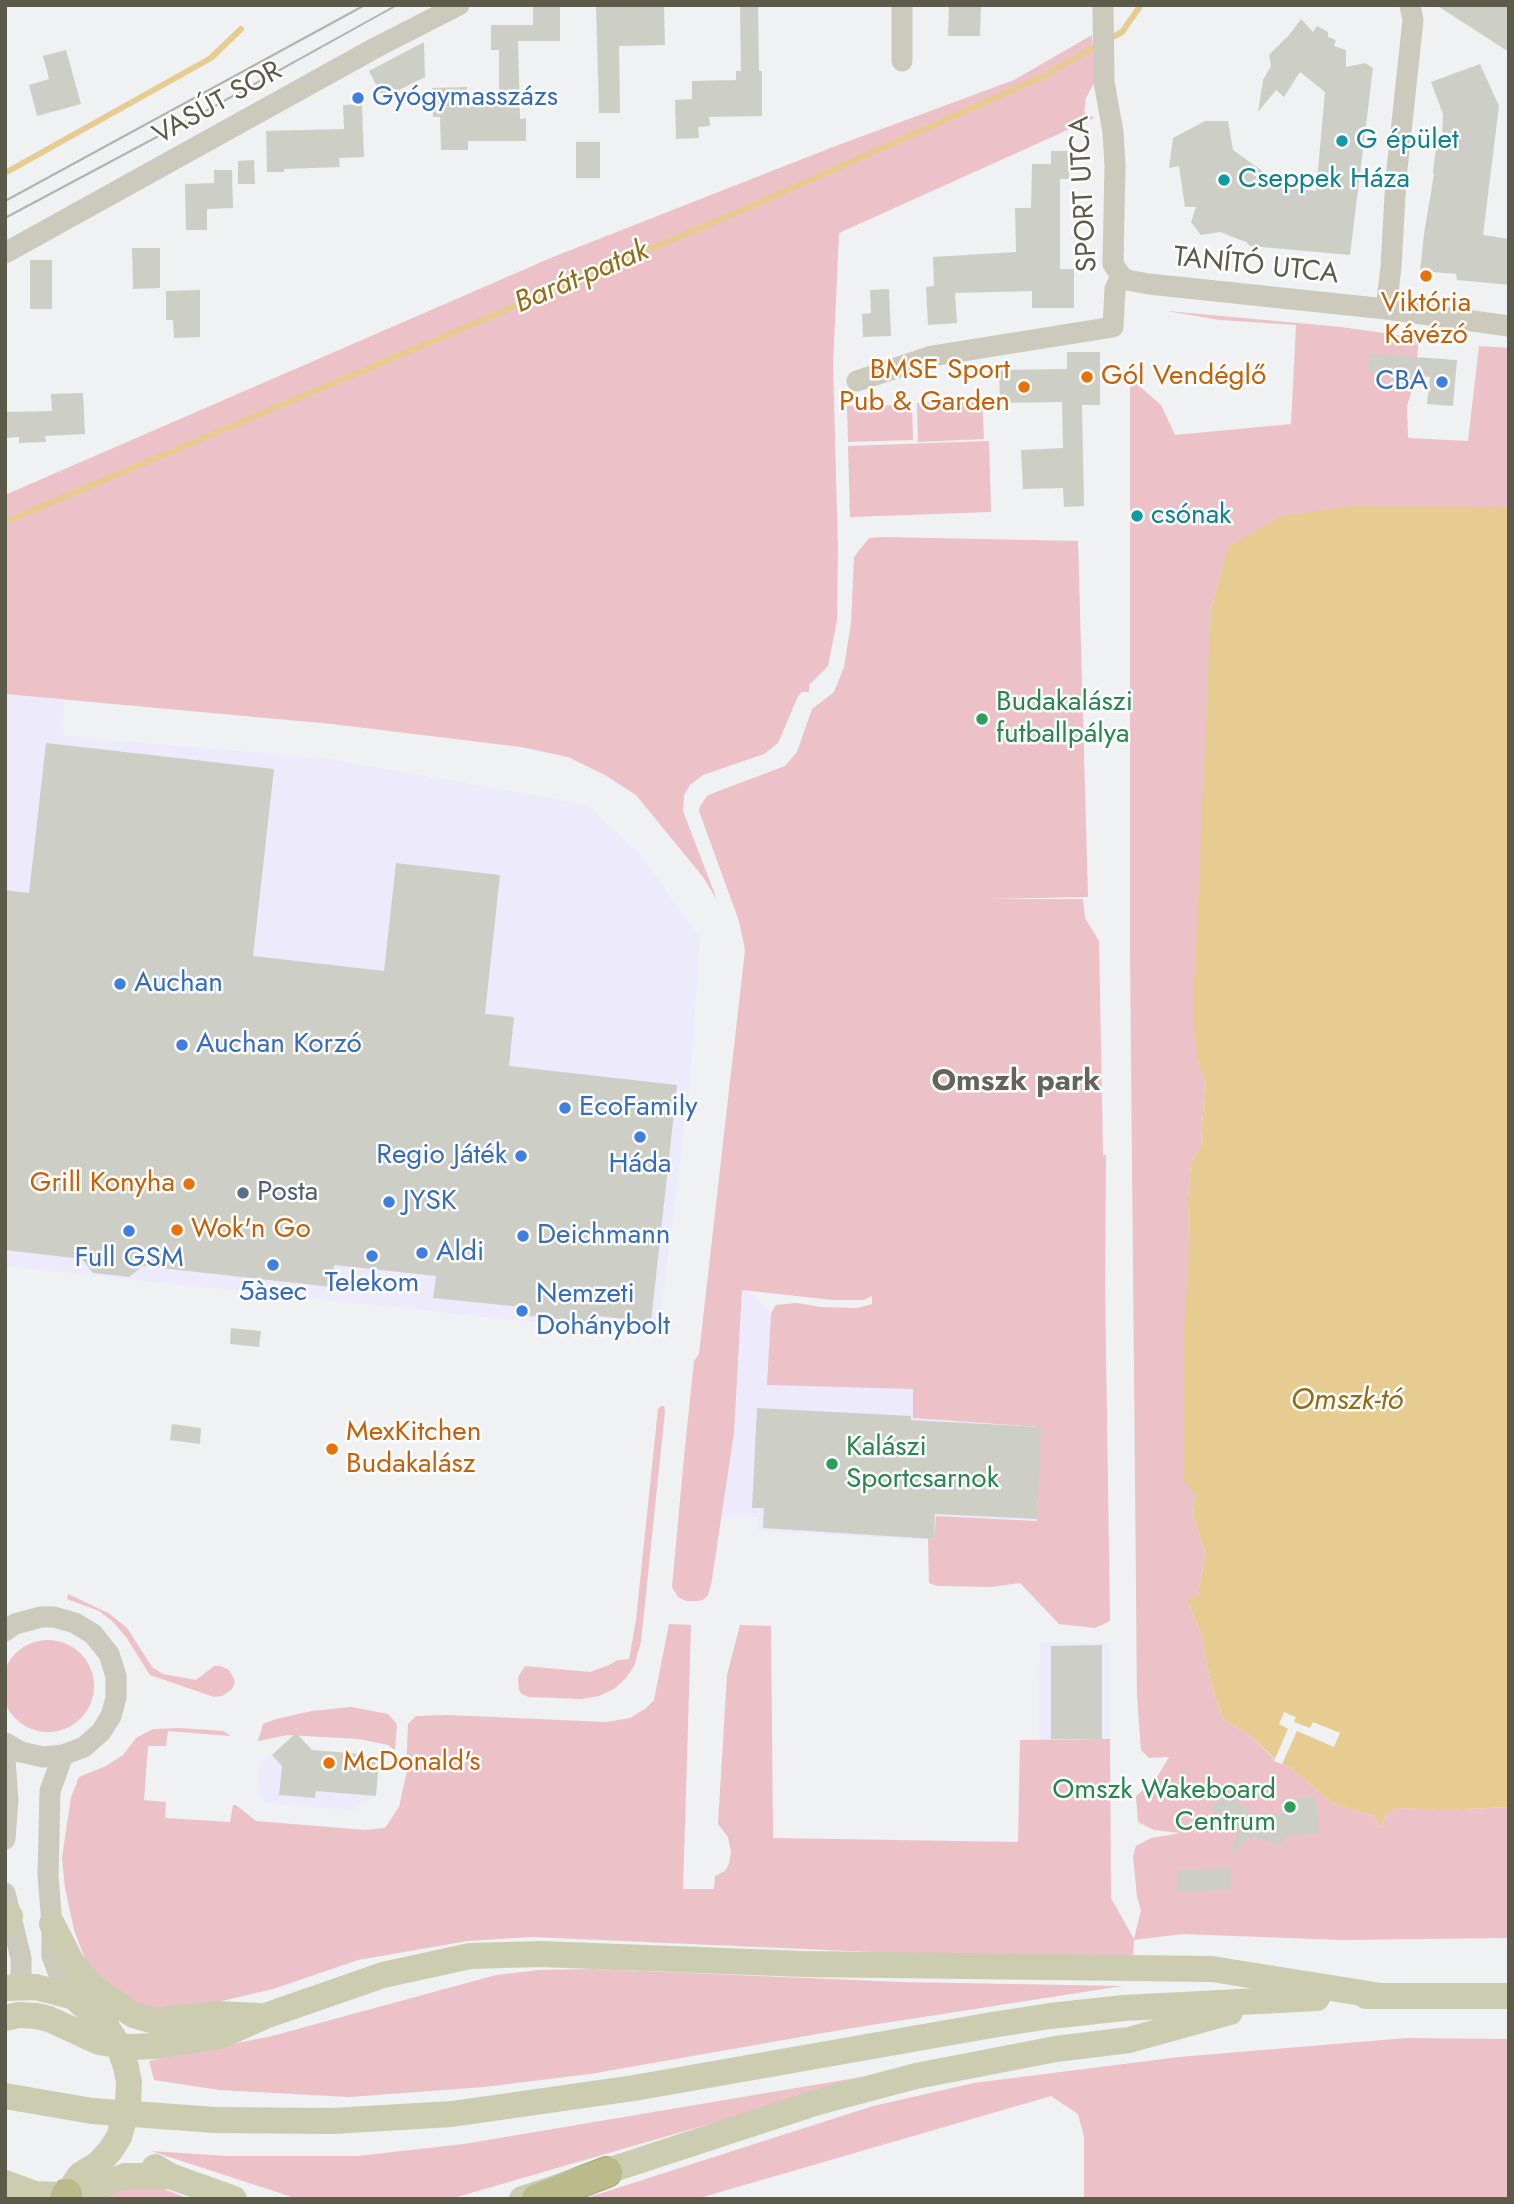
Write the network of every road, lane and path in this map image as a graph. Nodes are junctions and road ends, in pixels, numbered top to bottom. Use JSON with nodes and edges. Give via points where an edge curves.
{"nodes":[{"id":1,"x":459,"y":5,"type":"edge"},
{"id":2,"x":902,"y":5,"type":"edge"},
{"id":3,"x":1410,"y":5,"type":"edge"},
{"id":4,"x":1103,"y":11,"type":"edge"},
{"id":5,"x":902,"y":61,"type":"dead end"},
{"id":6,"x":5,"y":253,"type":"edge"},
{"id":7,"x":1121,"y":276,"type":"junction"},
{"id":8,"x":1386,"y":309,"type":"junction"},
{"id":9,"x":1509,"y":326,"type":"edge"},
{"id":10,"x":857,"y":381,"type":"dead end"},
{"id":11,"x":5,"y":1631,"type":"edge"},
{"id":12,"x":5,"y":1743,"type":"edge"},
{"id":13,"x":63,"y":1755,"type":"junction"},
{"id":14,"x":5,"y":1760,"type":"edge"},
{"id":15,"x":5,"y":1839,"type":"edge"},
{"id":16,"x":7,"y":1911,"type":"edge"},
{"id":17,"x":52,"y":1924,"type":"junction"},
{"id":18,"x":1381,"y":1996,"type":"junction"},
{"id":19,"x":1509,"y":1996,"type":"edge"},
{"id":20,"x":1279,"y":1999,"type":"junction"},
{"id":21,"x":12,"y":2002,"type":"edge"},
{"id":22,"x":74,"y":2006,"type":"junction"},
{"id":23,"x":265,"y":2016,"type":"junction"},
{"id":24,"x":108,"y":2038,"type":"junction"},
{"id":25,"x":5,"y":2096,"type":"edge"},
{"id":26,"x":8,"y":2172,"type":"edge"},
{"id":27,"x":607,"y":2172,"type":"junction"},
{"id":28,"x":170,"y":2176,"type":"junction"},
{"id":29,"x":67,"y":2186,"type":"edge"},
{"id":30,"x":234,"y":2199,"type":"edge"},
{"id":31,"x":522,"y":2199,"type":"edge"},
{"id":32,"x":537,"y":2199,"type":"edge"}],
"edges":[{"from":1,"to":6,"type":"street","name":"VASÚT SOR"},
{"from":2,"to":5,"type":"street"},
{"from":3,"to":8,"type":"street","via":[[1413,20]]},
{"from":4,"to":7,"type":"street","name":"SPORT UTCA","via":[[1103,70],[1113,132],[1114,264]]},
{"from":7,"to":8,"type":"street","name":"TANÍTÓ UTCA","via":[[1149,284]]},
{"from":7,"to":10,"type":"street","name":"SPORT UTCA","via":[[1115,289],[1113,327],[932,356]]},
{"from":8,"to":9,"type":"street","name":"TANÍTÓ UTCA"},
{"from":11,"to":13,"type":"street","via":[[28,1619],[54,1617],[93,1634],[109,1654],[116,1676],[111,1716],[84,1747]]},
{"from":12,"to":13,"type":"street","via":[[43,1757]]},
{"from":13,"to":17,"type":"street","via":[[50,1791]]},
{"from":14,"to":15,"type":"street"},
{"from":16,"to":21,"type":"street","via":[[27,1937],[32,1968]]},
{"from":17,"to":22,"type":"street","via":[[56,1968]]},
{"from":17,"to":23,"type":"main road","via":[[72,1963],[92,1986],[134,2015],[155,2021],[218,2014]]},
{"from":18,"to":19,"type":"main road"},
{"from":18,"to":20,"type":"main road"},
{"from":18,"to":23,"type":"main road","via":[[1212,1969],[803,1964],[541,1954],[470,1956],[423,1966]]},
{"from":20,"to":25,"type":"main road","bridge":true,"via":[[1038,2018],[634,2088],[452,2114],[332,2121],[215,2120],[92,2110]]},
{"from":20,"to":27,"type":"main road","via":[[1129,2040],[916,2076],[818,2102]]},
{"from":21,"to":22,"type":"main road"},
{"from":21,"to":24,"type":"main road","via":[[49,2020]]},
{"from":22,"to":24,"type":"main road"},
{"from":23,"to":24,"type":"main road","via":[[220,2036],[157,2046]]},
{"from":24,"to":29,"type":"main road","via":[[115,2092],[110,2120],[99,2142],[68,2166]]},
{"from":26,"to":29,"type":"main road","via":[[35,2194]]},
{"from":27,"to":31,"type":"main road"},
{"from":27,"to":32,"type":"highway"},
{"from":28,"to":29,"type":"main road","via":[[125,2176],[84,2192]]},
{"from":28,"to":29,"type":"main road","via":[[146,2162],[112,2162]]},
{"from":28,"to":30,"type":"main road"}]}
